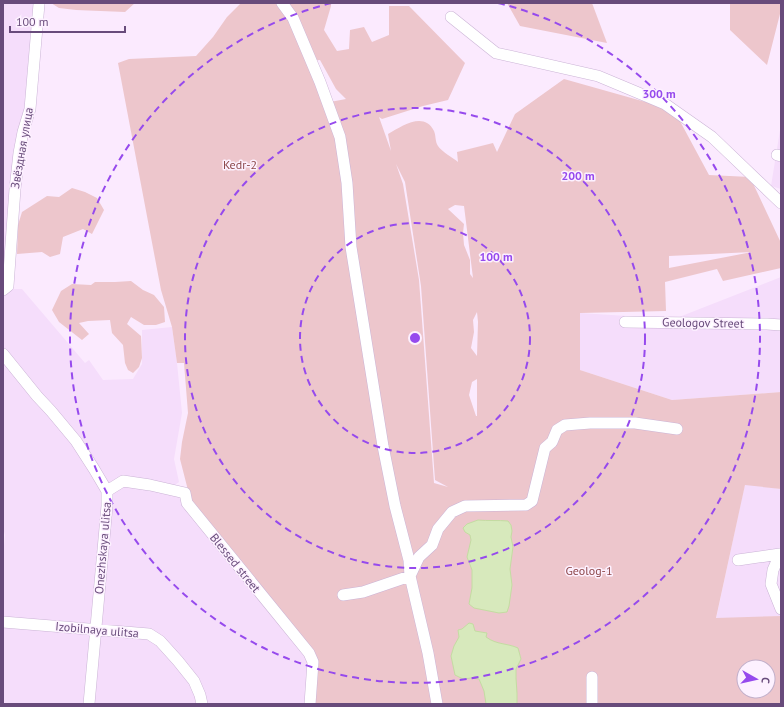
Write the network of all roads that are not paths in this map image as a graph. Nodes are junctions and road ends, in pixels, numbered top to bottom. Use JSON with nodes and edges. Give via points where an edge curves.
{"nodes":[{"id":1,"x":282,"y":3,"type":"edge"},
{"id":2,"x":39,"y":4,"type":"edge"},
{"id":3,"x":452,"y":17,"type":"dead end"},
{"id":4,"x":781,"y":203,"type":"edge"},
{"id":5,"x":3,"y":290,"type":"edge"},
{"id":6,"x":625,"y":322,"type":"dead end"},
{"id":7,"x":781,"y":326,"type":"edge"},
{"id":8,"x":3,"y":354,"type":"edge"},
{"id":9,"x":676,"y":430,"type":"dead end"},
{"id":10,"x":107,"y":491,"type":"junction"},
{"id":11,"x":780,"y":554,"type":"edge"},
{"id":12,"x":738,"y":560,"type":"dead end"},
{"id":13,"x":410,"y":576,"type":"junction"},
{"id":14,"x":342,"y":595,"type":"dead end"},
{"id":15,"x":781,"y":609,"type":"edge"},
{"id":16,"x":3,"y":622,"type":"edge"},
{"id":17,"x":96,"y":630,"type":"junction"},
{"id":18,"x":592,"y":677,"type":"dead end"},
{"id":19,"x":88,"y":704,"type":"edge"},
{"id":20,"x":202,"y":704,"type":"edge"},
{"id":21,"x":310,"y":704,"type":"edge"},
{"id":22,"x":437,"y":704,"type":"edge"},
{"id":23,"x":592,"y":704,"type":"edge"}],
"edges":[{"from":1,"to":13,"type":"street","via":[[293,18],[340,137],[347,183],[352,255],[383,446],[409,560]]},
{"from":2,"to":5,"type":"street","name":"Звёздная улица","via":[[30,109],[19,153],[15,189],[8,286]]},
{"from":3,"to":4,"type":"street","via":[[496,53],[598,76],[665,104],[712,137]]},
{"from":6,"to":7,"type":"street","name":"Geologov Street"},
{"from":8,"to":10,"type":"street","name":"Onezhskaya ulitsa","via":[[76,441]]},
{"from":9,"to":13,"type":"street","via":[[635,423],[565,425],[557,430],[552,442],[545,448],[532,501],[526,505],[465,506],[452,512],[438,529],[432,545],[419,557]]},
{"from":10,"to":17,"type":"street","name":"Onezhskaya ulitsa"},
{"from":10,"to":21,"type":"street","name":"Blessed street","via":[[123,481],[185,493],[187,503],[309,653],[313,662]]},
{"from":11,"to":12,"type":"street"},
{"from":11,"to":15,"type":"street","via":[[773,570],[771,584]]},
{"from":13,"to":14,"type":"street","via":[[364,592]]},
{"from":13,"to":22,"type":"street"},
{"from":16,"to":17,"type":"street","name":"Izobilnaya ulitsa"},
{"from":17,"to":19,"type":"street","name":"Onezhskaya ulitsa"},
{"from":17,"to":20,"type":"street","name":"Izobilnaya ulitsa","via":[[149,634],[160,641],[194,681]]},
{"from":18,"to":23,"type":"street"}]}
